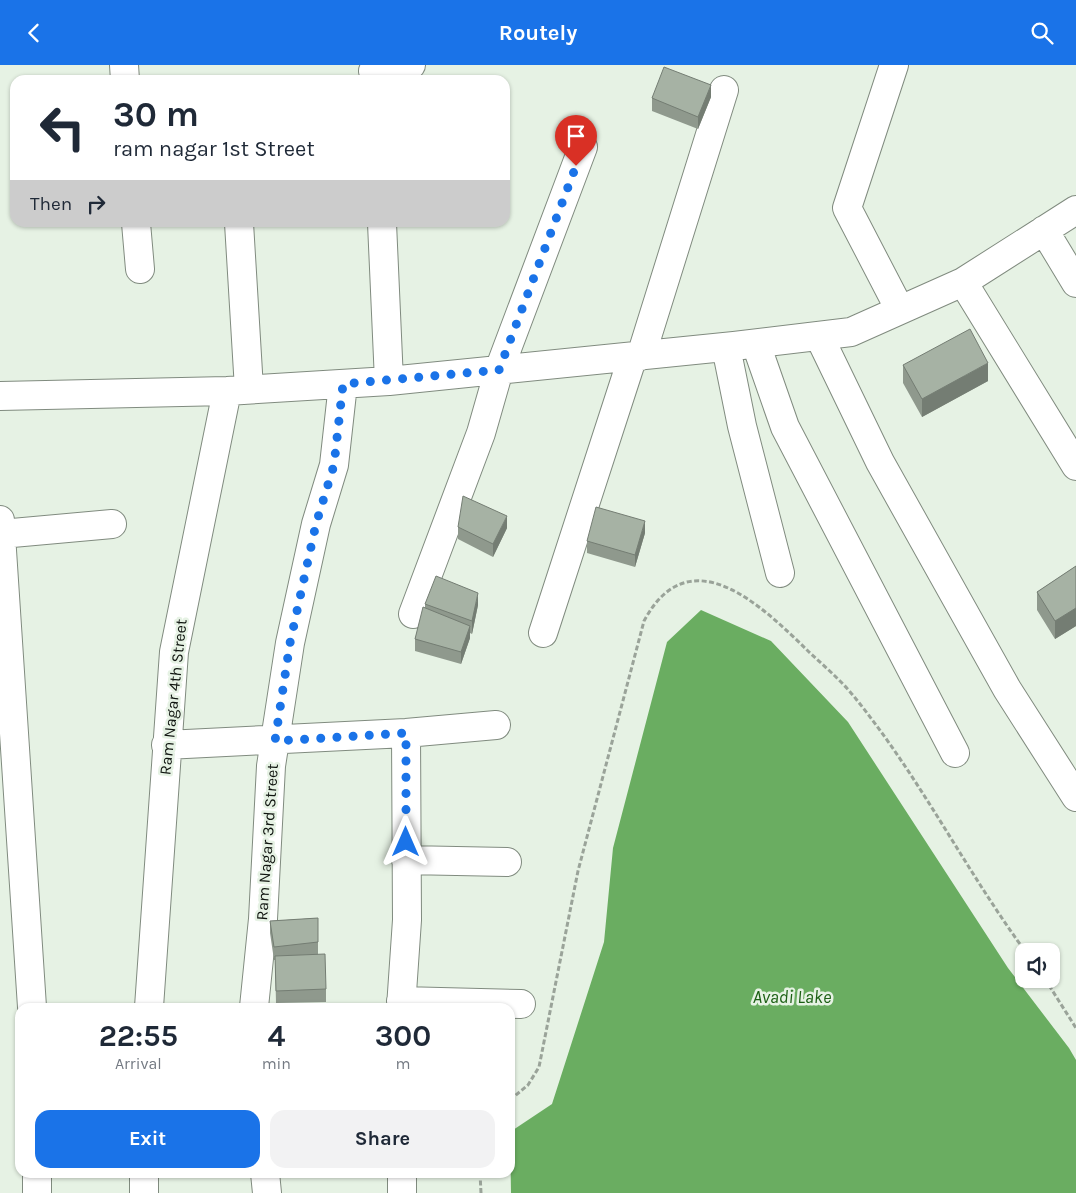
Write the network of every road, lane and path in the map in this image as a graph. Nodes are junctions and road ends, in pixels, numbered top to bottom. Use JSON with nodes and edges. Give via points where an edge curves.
{"nodes":[{"id":1,"x":411,"y":65,"type":"edge"},
{"id":2,"x":894,"y":65,"type":"edge"},
{"id":3,"x":373,"y":72,"type":"edge"},
{"id":4,"x":724,"y":90,"type":"dead end"},
{"id":5,"x":584,"y":147,"type":"dead end"},
{"id":6,"x":1076,"y":210,"type":"edge"},
{"id":7,"x":136,"y":227,"type":"edge"},
{"id":8,"x":239,"y":227,"type":"edge"},
{"id":9,"x":382,"y":227,"type":"edge"},
{"id":10,"x":1044,"y":230,"type":"junction"},
{"id":11,"x":140,"y":269,"type":"dead end"},
{"id":12,"x":963,"y":281,"type":"junction"},
{"id":13,"x":1076,"y":283,"type":"edge"},
{"id":14,"x":900,"y":310,"type":"junction"},
{"id":15,"x":819,"y":336,"type":"junction"},
{"id":16,"x":756,"y":343,"type":"junction"},
{"id":17,"x":726,"y":347,"type":"junction"},
{"id":18,"x":637,"y":356,"type":"junction"},
{"id":19,"x":499,"y":370,"type":"junction"},
{"id":20,"x":388,"y":381,"type":"junction"},
{"id":21,"x":343,"y":384,"type":"junction"},
{"id":22,"x":238,"y":390,"type":"junction"},
{"id":23,"x":0,"y":396,"type":"edge"},
{"id":24,"x":1076,"y":466,"type":"edge"},
{"id":25,"x":112,"y":524,"type":"dead end"},
{"id":26,"x":1,"y":527,"type":"edge"},
{"id":27,"x":780,"y":573,"type":"dead end"},
{"id":28,"x":413,"y":613,"type":"dead end"},
{"id":29,"x":544,"y":633,"type":"dead end"},
{"id":30,"x":496,"y":725,"type":"dead end"},
{"id":31,"x":406,"y":733,"type":"junction"},
{"id":32,"x":275,"y":741,"type":"junction"},
{"id":33,"x":166,"y":745,"type":"junction"},
{"id":34,"x":955,"y":753,"type":"dead end"},
{"id":35,"x":1076,"y":797,"type":"edge"},
{"id":36,"x":406,"y":860,"type":"junction"},
{"id":37,"x":507,"y":862,"type":"dead end"},
{"id":38,"x":1019,"y":943,"type":"edge"},
{"id":39,"x":1050,"y":988,"type":"edge"},
{"id":40,"x":32,"y":1003,"type":"edge"},
{"id":41,"x":149,"y":1003,"type":"edge"},
{"id":42,"x":254,"y":1003,"type":"edge"},
{"id":43,"x":401,"y":1003,"type":"edge"},
{"id":44,"x":515,"y":1004,"type":"edge"},
{"id":45,"x":521,"y":1004,"type":"dead end"},
{"id":46,"x":1076,"y":1028,"type":"edge"},
{"id":47,"x":515,"y":1097,"type":"edge"},
{"id":48,"x":37,"y":1178,"type":"edge"},
{"id":49,"x":144,"y":1178,"type":"edge"},
{"id":50,"x":266,"y":1178,"type":"edge"},
{"id":51,"x":402,"y":1178,"type":"edge"},
{"id":52,"x":480,"y":1178,"type":"edge"},
{"id":53,"x":37,"y":1193,"type":"edge"},
{"id":54,"x":144,"y":1193,"type":"edge"},
{"id":55,"x":267,"y":1193,"type":"edge"},
{"id":56,"x":402,"y":1193,"type":"edge"},
{"id":57,"x":481,"y":1193,"type":"edge"}],
"edges":[{"from":1,"to":3,"type":"street"},
{"from":2,"to":14,"type":"street","via":[[847,208]]},
{"from":4,"to":18,"type":"street"},
{"from":5,"to":19,"type":"street"},
{"from":6,"to":10,"type":"street"},
{"from":7,"to":11,"type":"street"},
{"from":8,"to":22,"type":"street","name":"Ram Nagar 4th Street"},
{"from":9,"to":20,"type":"street"},
{"from":10,"to":12,"type":"street"},
{"from":10,"to":13,"type":"street"},
{"from":12,"to":14,"type":"street"},
{"from":12,"to":24,"type":"street"},
{"from":14,"to":15,"type":"street","via":[[851,332]]},
{"from":15,"to":16,"type":"street"},
{"from":15,"to":35,"type":"street","via":[[880,462],[1007,689]]},
{"from":16,"to":17,"type":"street"},
{"from":16,"to":34,"type":"street","via":[[785,427]]},
{"from":17,"to":18,"type":"street"},
{"from":17,"to":27,"type":"street","via":[[742,426]]},
{"from":18,"to":19,"type":"street"},
{"from":18,"to":29,"type":"street"},
{"from":19,"to":20,"type":"street"},
{"from":19,"to":28,"type":"street","via":[[481,433]]},
{"from":20,"to":21,"type":"street"},
{"from":21,"to":22,"type":"street"},
{"from":21,"to":32,"type":"street","name":"Ram Nagar 3rd Street","via":[[334,465],[316,524],[290,643]]},
{"from":22,"to":23,"type":"street"},
{"from":22,"to":33,"type":"street","name":"Ram Nagar 4th Street","via":[[174,652]]},
{"from":25,"to":26,"type":"street"},
{"from":26,"to":40,"type":"street"},
{"from":30,"to":31,"type":"street"},
{"from":31,"to":32,"type":"street"},
{"from":31,"to":36,"type":"street"},
{"from":32,"to":33,"type":"street"},
{"from":32,"to":42,"type":"street","name":"Ram Nagar 3rd Street","via":[[270,766]]},
{"from":33,"to":41,"type":"street","name":"Ram Nagar 4th Street"},
{"from":36,"to":37,"type":"street"},
{"from":36,"to":43,"type":"street","via":[[407,920]]},
{"from":38,"to":47,"type":"path","via":[[917,782],[855,697],[754,603],[730,587],[708,581],[689,581],[669,590],[654,602],[644,621],[578,871],[539,1067],[528,1085]]},
{"from":39,"to":46,"type":"path"},
{"from":44,"to":45,"type":"street"},
{"from":48,"to":53,"type":"street"},
{"from":49,"to":54,"type":"street"},
{"from":50,"to":55,"type":"street"},
{"from":51,"to":56,"type":"street"},
{"from":52,"to":57,"type":"path"}]}
